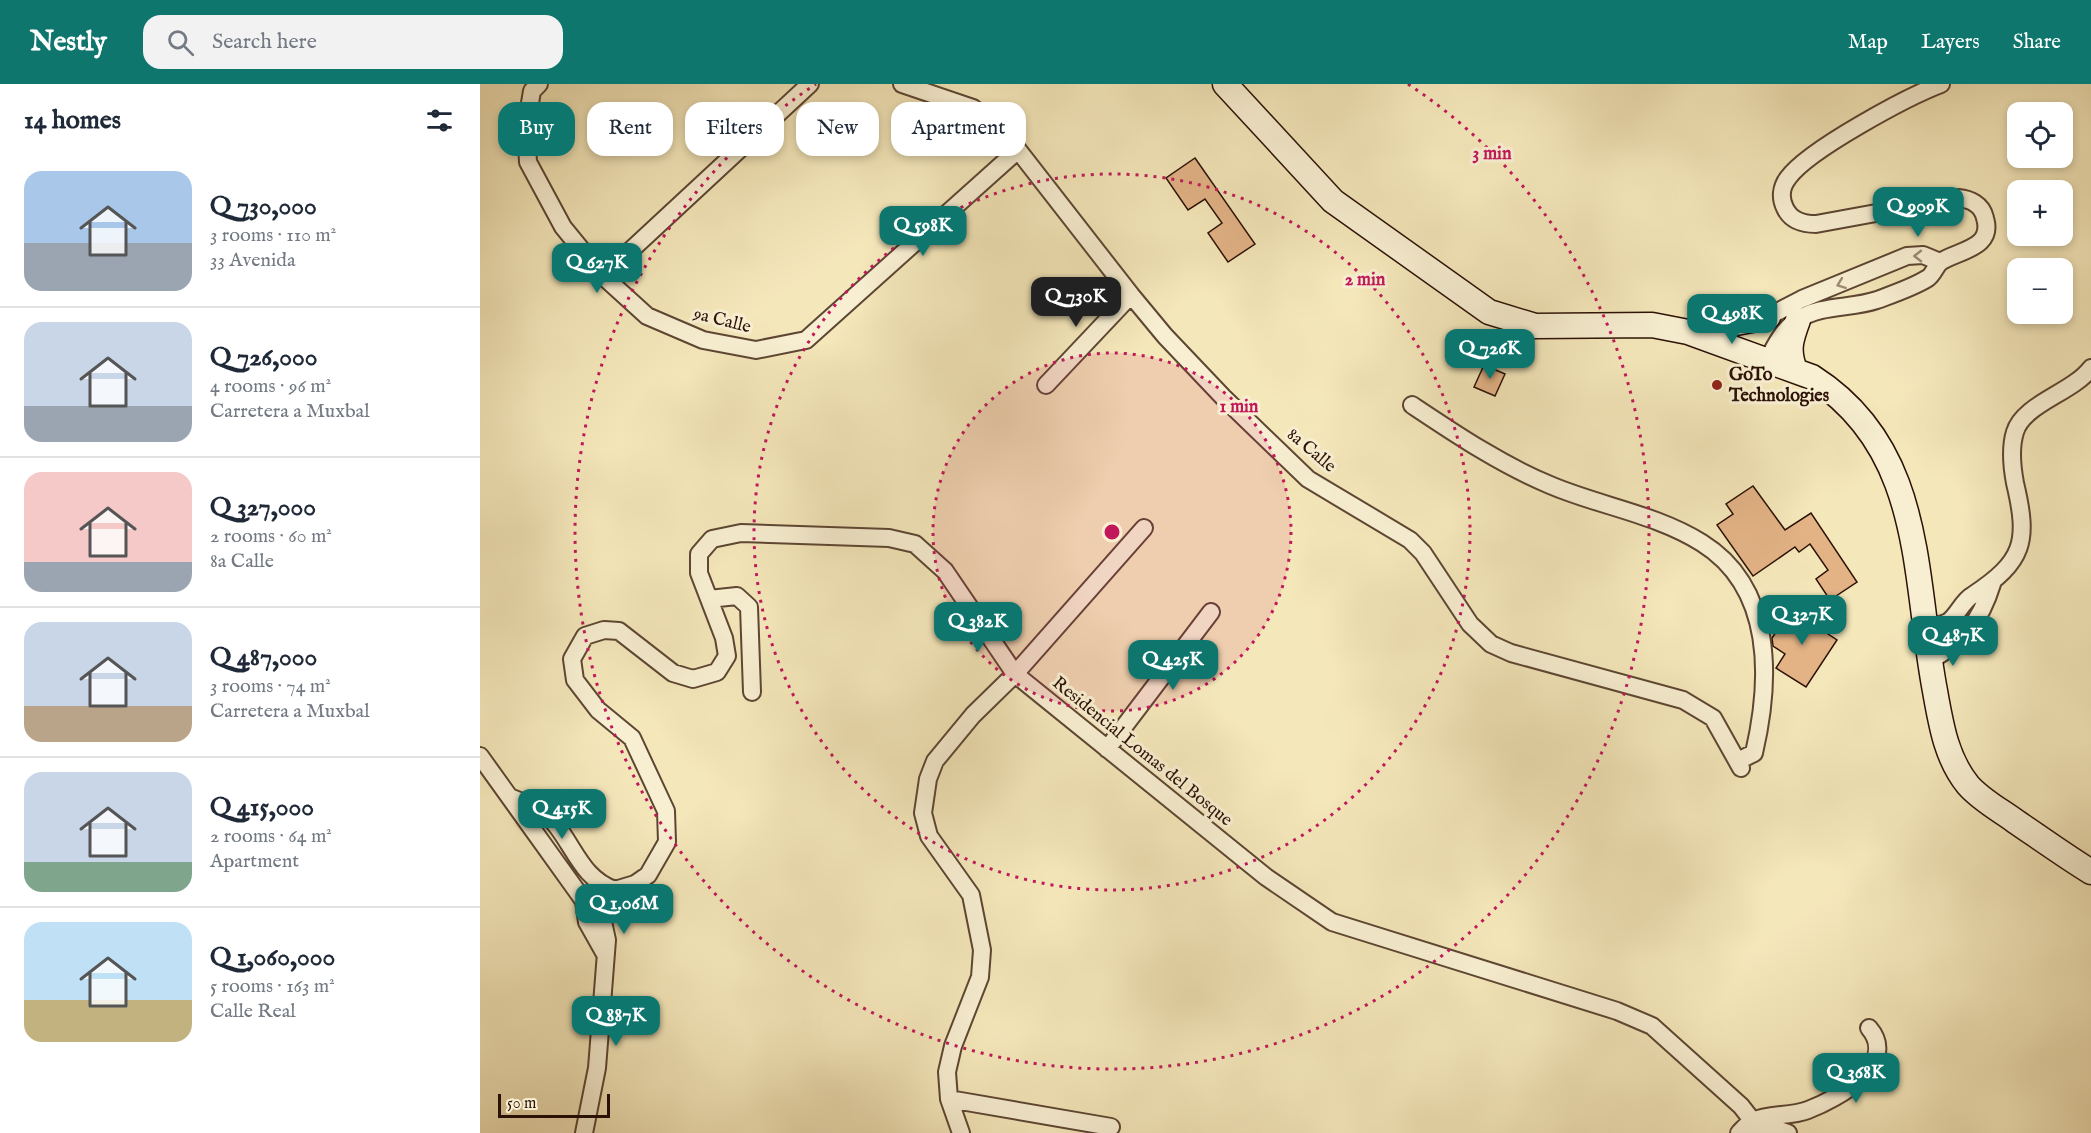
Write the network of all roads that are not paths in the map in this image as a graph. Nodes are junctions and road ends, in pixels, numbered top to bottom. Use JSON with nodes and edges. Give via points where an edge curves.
{"nodes":[{"id":1,"x":810,"y":84,"type":"edge"},
{"id":2,"x":902,"y":84,"type":"edge"},
{"id":3,"x":1225,"y":84,"type":"edge"},
{"id":4,"x":1941,"y":84,"type":"edge"},
{"id":5,"x":536,"y":87,"type":"edge"},
{"id":6,"x":955,"y":102,"type":"edge"},
{"id":7,"x":1011,"y":156,"type":"edge"},
{"id":8,"x":1023,"y":156,"type":"edge"},
{"id":9,"x":1940,"y":262,"type":"junction"},
{"id":10,"x":1869,"y":273,"type":"junction"},
{"id":11,"x":603,"y":276,"type":"junction"},
{"id":12,"x":1131,"y":295,"type":"junction"},
{"id":13,"x":1881,"y":298,"type":"junction"},
{"id":14,"x":1768,"y":317,"type":"junction"},
{"id":15,"x":1798,"y":320,"type":"junction"},
{"id":16,"x":1688,"y":332,"type":"junction"},
{"id":17,"x":1718,"y":343,"type":"junction"},
{"id":18,"x":1768,"y":360,"type":"junction"},
{"id":19,"x":2091,"y":368,"type":"edge"},
{"id":20,"x":1795,"y":370,"type":"junction"},
{"id":21,"x":1046,"y":385,"type":"dead end"},
{"id":22,"x":1413,"y":405,"type":"dead end"},
{"id":23,"x":1144,"y":528,"type":"dead end"},
{"id":24,"x":1992,"y":584,"type":"junction"},
{"id":25,"x":709,"y":599,"type":"junction"},
{"id":26,"x":1211,"y":612,"type":"dead end"},
{"id":27,"x":1926,"y":629,"type":"junction"},
{"id":28,"x":1930,"y":661,"type":"junction"},
{"id":29,"x":1015,"y":674,"type":"junction"},
{"id":30,"x":752,"y":692,"type":"dead end"},
{"id":31,"x":1107,"y":749,"type":"junction"},
{"id":32,"x":480,"y":756,"type":"edge"},
{"id":33,"x":512,"y":798,"type":"junction"},
{"id":34,"x":2091,"y":872,"type":"edge"},
{"id":35,"x":1869,"y":1028,"type":"dead end"},
{"id":36,"x":948,"y":1099,"type":"junction"},
{"id":37,"x":1111,"y":1127,"type":"dead end"},
{"id":38,"x":1757,"y":1127,"type":"edge"},
{"id":39,"x":584,"y":1133,"type":"edge"},
{"id":40,"x":961,"y":1133,"type":"edge"},
{"id":41,"x":1739,"y":1133,"type":"edge"},
{"id":42,"x":1788,"y":1133,"type":"edge"}],
"edges":[{"from":1,"to":11,"type":"street"},
{"from":2,"to":6,"type":"street","name":"8a Calle"},
{"from":3,"to":16,"type":"main road","via":[[1333,201],[1490,312],[1535,326],[1652,326]]},
{"from":4,"to":9,"type":"street","via":[[1887,110],[1805,162],[1786,179],[1782,189],[1786,211],[1805,224],[1832,223],[1958,198],[1974,202],[1987,224],[1982,240],[1976,247]]},
{"from":5,"to":11,"type":"street","name":"9a Calle","via":[[526,127],[528,162],[563,227]]},
{"from":7,"to":11,"type":"street","name":"9a Calle","via":[[806,340],[756,350],[703,340],[647,316]]},
{"from":8,"to":12,"type":"street","name":"8a Calle"},
{"from":9,"to":10,"type":"street","one_way":true,"via":[[1915,255]]},
{"from":9,"to":13,"type":"street","via":[[1930,277]]},
{"from":10,"to":13,"type":"street"},
{"from":10,"to":14,"type":"street","one_way":true},
{"from":12,"to":21,"type":"street"},
{"from":12,"to":22,"type":"street","name":"8a Calle","via":[[1165,336],[1293,466],[1319,486],[1410,540],[1423,553],[1470,624],[1491,644],[1511,653],[1683,700],[1713,718],[1739,764],[1754,753],[1763,716],[1765,681],[1758,613],[1732,569],[1703,543],[1550,485],[1476,449]]},
{"from":13,"to":15,"type":"street","via":[[1826,308]]},
{"from":14,"to":16,"type":"main road"},
{"from":14,"to":17,"type":"street"},
{"from":15,"to":18,"type":"street","via":[[1783,333]]},
{"from":15,"to":20,"type":"main road","via":[[1789,349]]},
{"from":16,"to":17,"type":"main road"},
{"from":17,"to":18,"type":"main road"},
{"from":18,"to":20,"type":"main road"},
{"from":19,"to":24,"type":"street","via":[[2068,389],[2022,419],[2015,432],[2012,468],[2023,531],[2013,561]]},
{"from":20,"to":27,"type":"main road","via":[[1827,387],[1862,418],[1882,446],[1898,483],[1911,530]]},
{"from":23,"to":29,"type":"street"},
{"from":24,"to":27,"type":"street","via":[[1970,596],[1948,622]]},
{"from":24,"to":28,"type":"street","via":[[1984,608],[1958,644]]},
{"from":25,"to":29,"type":"street","name":"Residencial Lomas del Bosque","via":[[699,573],[699,554],[712,538],[741,533],[889,538],[915,544],[945,571]]},
{"from":25,"to":30,"type":"street","via":[[737,596],[749,607]]},
{"from":25,"to":33,"type":"street","name":"Residencial Lomas del Bosque","via":[[727,656],[717,672],[693,679],[673,673],[619,631],[604,630],[585,636],[572,659],[575,680],[598,710],[632,738],[666,811],[668,843],[648,875],[635,884],[611,889],[580,864],[555,823]]},
{"from":26,"to":31,"type":"street"},
{"from":27,"to":28,"type":"main road"},
{"from":28,"to":34,"type":"main road","via":[[1946,744],[1969,786]]},
{"from":29,"to":31,"type":"street","name":"Residencial Lomas del Bosque"},
{"from":29,"to":36,"type":"street","via":[[950,742],[928,779],[923,813],[929,836],[971,895],[982,950],[980,976],[947,1072]]},
{"from":31,"to":38,"type":"street","name":"Residencial Lomas del Bosque","via":[[1266,877],[1332,922],[1617,1011],[1652,1026],[1741,1106]]},
{"from":32,"to":33,"type":"street"},
{"from":33,"to":39,"type":"street","via":[[584,901],[602,917],[607,940],[597,1068]]},
{"from":35,"to":38,"type":"street","via":[[1880,1047],[1870,1069],[1857,1083],[1806,1111]]},
{"from":36,"to":37,"type":"street"},
{"from":36,"to":40,"type":"street"},
{"from":38,"to":41,"type":"street"},
{"from":38,"to":42,"type":"street"}]}
